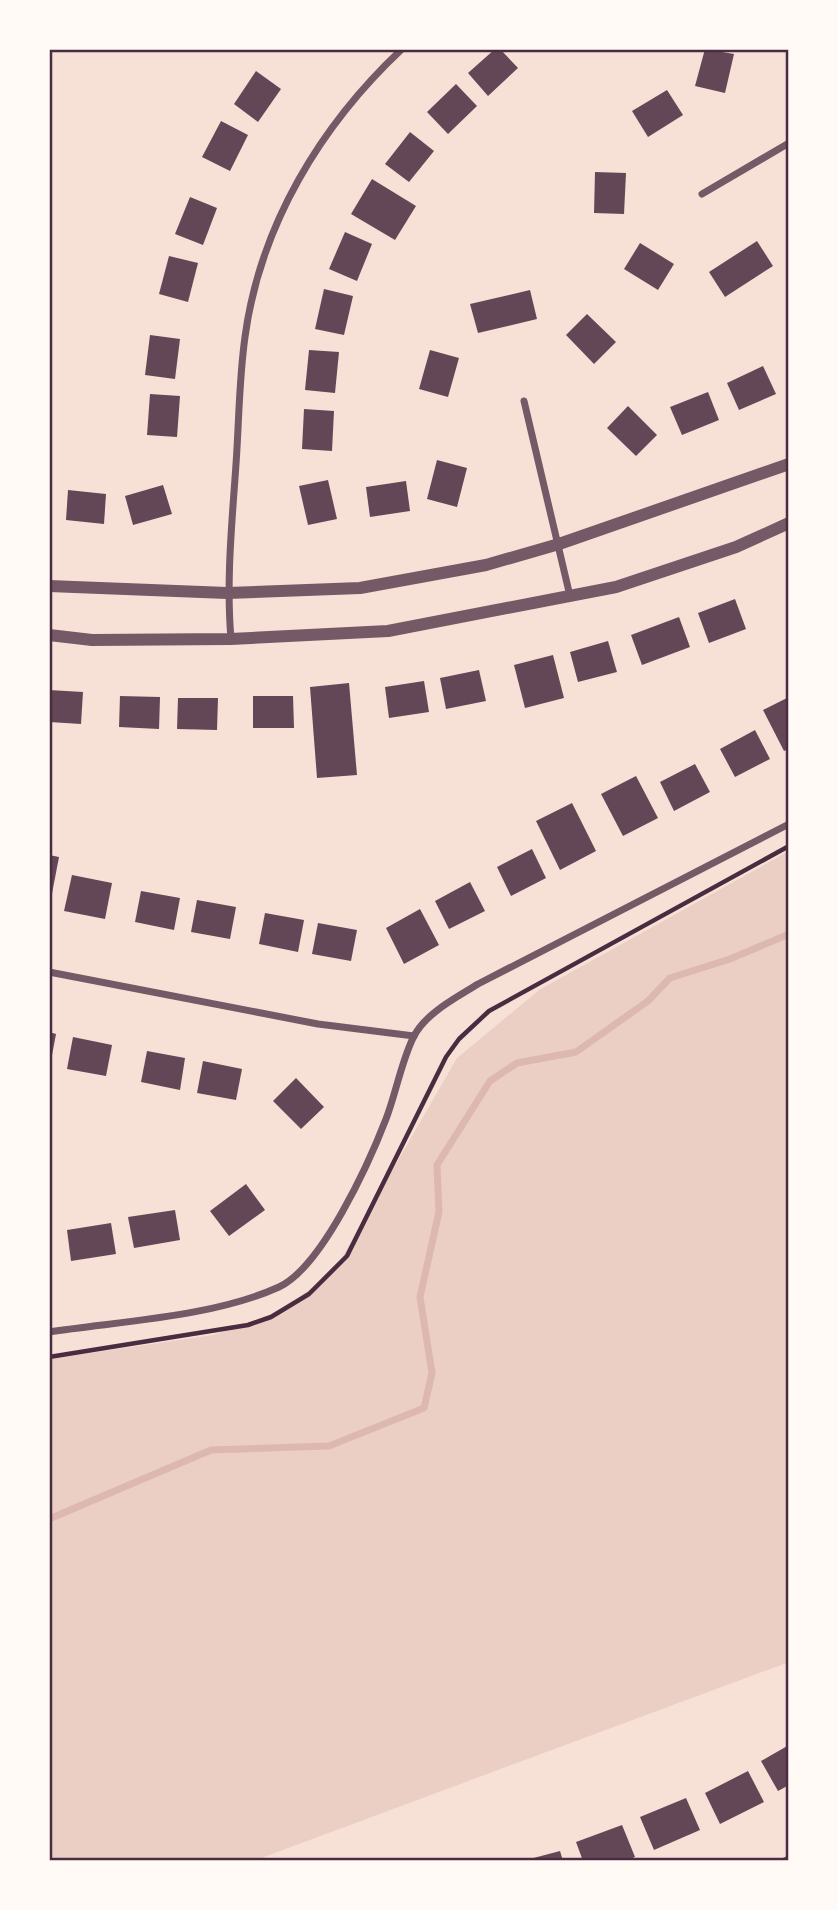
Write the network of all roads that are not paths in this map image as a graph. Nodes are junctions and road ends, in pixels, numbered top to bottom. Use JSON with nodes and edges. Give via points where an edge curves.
{"nodes":[{"id":1,"x":402,"y":49,"type":"edge"},
{"id":2,"x":789,"y":143,"type":"edge"},
{"id":3,"x":702,"y":194,"type":"dead end"},
{"id":4,"x":524,"y":401,"type":"dead end"},
{"id":5,"x":789,"y":464,"type":"edge"},
{"id":6,"x":789,"y":523,"type":"edge"},
{"id":7,"x":559,"y":544,"type":"junction"},
{"id":8,"x":49,"y":586,"type":"edge"},
{"id":9,"x":227,"y":593,"type":"junction"},
{"id":10,"x":570,"y":597,"type":"junction"},
{"id":11,"x":49,"y":635,"type":"edge"},
{"id":12,"x":232,"y":639,"type":"junction"},
{"id":13,"x":789,"y":824,"type":"edge"},
{"id":14,"x":49,"y":972,"type":"edge"},
{"id":15,"x":414,"y":1036,"type":"junction"},
{"id":16,"x":49,"y":1332,"type":"edge"}],
"edges":[{"from":1,"to":9,"type":"street","via":[[369,80],[323,139],[269,239],[245,335]]},
{"from":2,"to":3,"type":"street"},
{"from":4,"to":7,"type":"street"},
{"from":5,"to":7,"type":"street"},
{"from":6,"to":10,"type":"street","via":[[736,547],[617,587]]},
{"from":7,"to":9,"type":"street","via":[[486,565],[360,588]]},
{"from":7,"to":10,"type":"street"},
{"from":8,"to":9,"type":"street"},
{"from":9,"to":12,"type":"street"},
{"from":10,"to":12,"type":"street","via":[[388,631]]},
{"from":11,"to":12,"type":"street","via":[[92,640]]},
{"from":13,"to":15,"type":"street","via":[[478,984],[438,1010]]},
{"from":14,"to":15,"type":"street","via":[[318,1024]]},
{"from":15,"to":16,"type":"street","via":[[385,1121],[337,1220],[318,1252],[282,1286],[232,1305]]}]}
